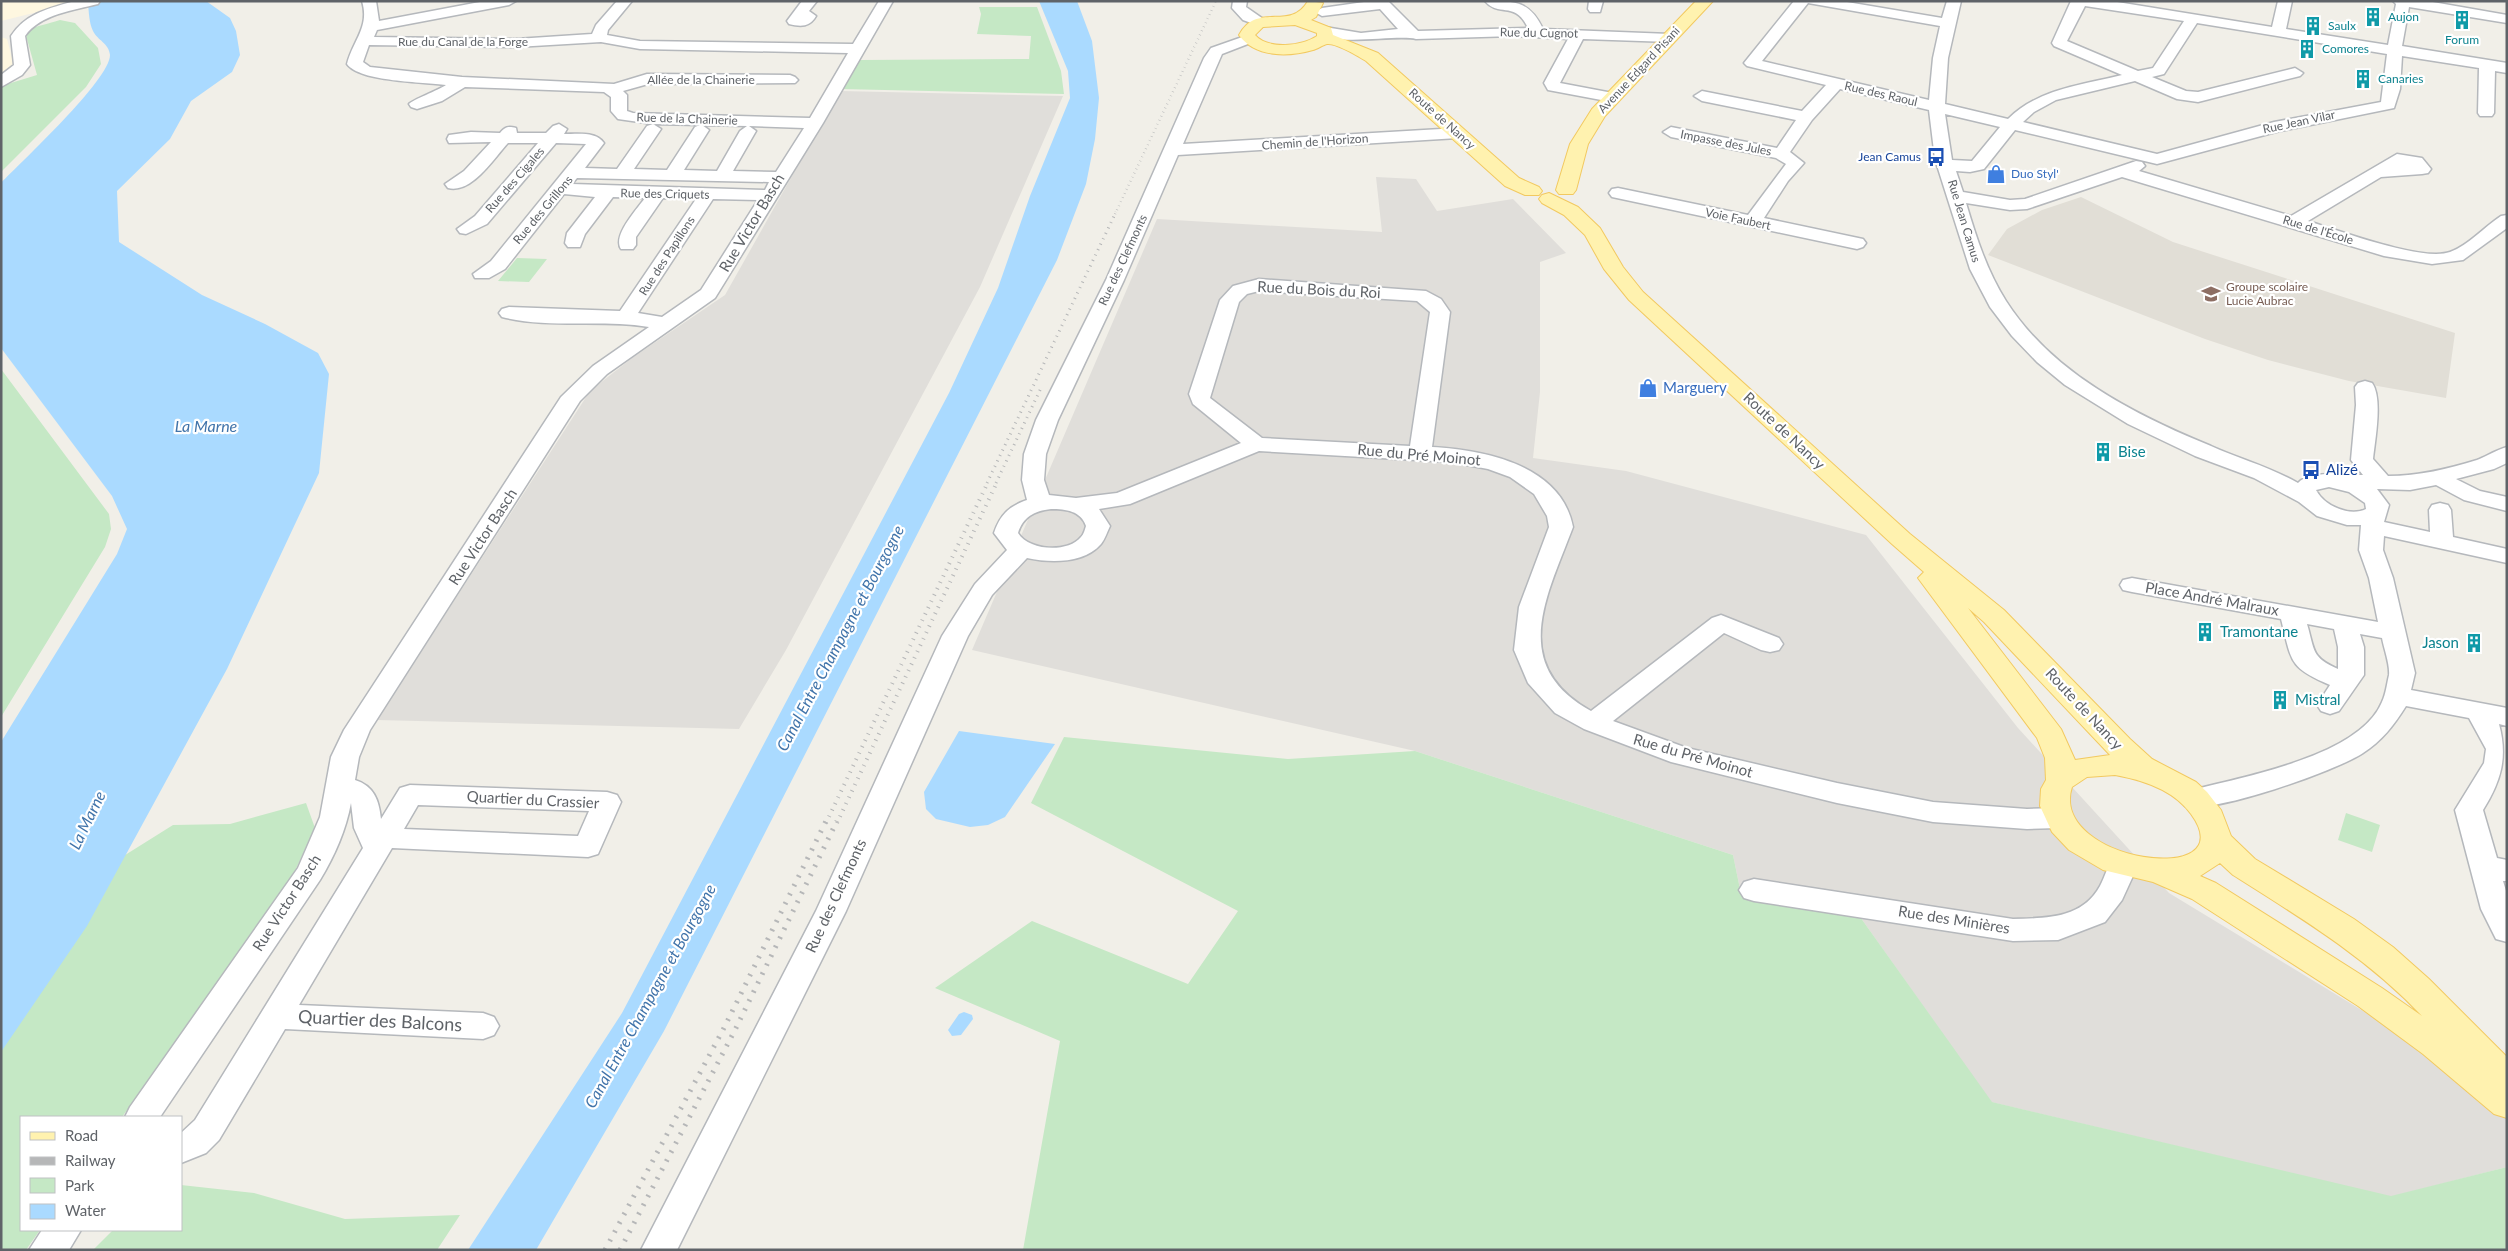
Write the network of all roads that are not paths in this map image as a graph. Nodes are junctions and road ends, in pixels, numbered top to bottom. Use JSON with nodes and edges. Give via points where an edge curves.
{"nodes":[{"id":1,"x":369,"y":1,"type":"edge"},
{"id":2,"x":509,"y":1,"type":"edge"},
{"id":3,"x":625,"y":1,"type":"edge"},
{"id":4,"x":810,"y":1,"type":"edge"},
{"id":5,"x":886,"y":1,"type":"edge"},
{"id":6,"x":1240,"y":1,"type":"edge"},
{"id":7,"x":1492,"y":1,"type":"edge"},
{"id":8,"x":1705,"y":1,"type":"edge"},
{"id":9,"x":1802,"y":1,"type":"edge"},
{"id":10,"x":1813,"y":1,"type":"edge"},
{"id":11,"x":1954,"y":1,"type":"edge"},
{"id":12,"x":2078,"y":1,"type":"edge"},
{"id":13,"x":2082,"y":1,"type":"edge"},
{"id":14,"x":2285,"y":1,"type":"edge"},
{"id":15,"x":89,"y":2,"type":"edge"},
{"id":16,"x":2401,"y":2,"type":"edge"},
{"id":17,"x":1381,"y":3,"type":"edge"},
{"id":18,"x":2469,"y":7,"type":"edge"},
{"id":19,"x":799,"y":14,"type":"dead end"},
{"id":20,"x":2193,"y":18,"type":"junction"},
{"id":21,"x":1320,"y":19,"type":"edge"},
{"id":22,"x":2507,"y":19,"type":"edge"},
{"id":23,"x":1262,"y":23,"type":"junction"},
{"id":24,"x":1948,"y":23,"type":"junction"},
{"id":25,"x":1409,"y":32,"type":"junction"},
{"id":26,"x":1537,"y":32,"type":"junction"},
{"id":27,"x":2278,"y":32,"type":"junction"},
{"id":28,"x":1574,"y":33,"type":"junction"},
{"id":29,"x":368,"y":34,"type":"junction"},
{"id":30,"x":601,"y":38,"type":"junction"},
{"id":31,"x":1670,"y":38,"type":"junction"},
{"id":32,"x":1248,"y":39,"type":"junction"},
{"id":33,"x":1307,"y":47,"type":"junction"},
{"id":34,"x":858,"y":49,"type":"junction"},
{"id":35,"x":2395,"y":50,"type":"junction"},
{"id":36,"x":2098,"y":61,"type":"junction"},
{"id":37,"x":1379,"y":62,"type":"junction"},
{"id":38,"x":2487,"y":65,"type":"junction"},
{"id":39,"x":2507,"y":68,"type":"edge"},
{"id":40,"x":2295,"y":73,"type":"dead end"},
{"id":41,"x":2135,"y":76,"type":"junction"},
{"id":42,"x":790,"y":80,"type":"dead end"},
{"id":43,"x":1,"y":82,"type":"edge"},
{"id":44,"x":462,"y":82,"type":"junction"},
{"id":45,"x":1836,"y":84,"type":"junction"},
{"id":46,"x":2093,"y":88,"type":"junction"},
{"id":47,"x":613,"y":89,"type":"junction"},
{"id":48,"x":1702,"y":96,"type":"dead end"},
{"id":49,"x":1612,"y":97,"type":"junction"},
{"id":50,"x":417,"y":104,"type":"dead end"},
{"id":51,"x":1935,"y":106,"type":"junction"},
{"id":52,"x":2486,"y":114,"type":"dead end"},
{"id":53,"x":1806,"y":116,"type":"junction"},
{"id":54,"x":815,"y":123,"type":"junction"},
{"id":55,"x":2011,"y":124,"type":"junction"},
{"id":56,"x":516,"y":125,"type":"dead end"},
{"id":57,"x":653,"y":129,"type":"dead end"},
{"id":58,"x":702,"y":130,"type":"dead end"},
{"id":59,"x":748,"y":131,"type":"dead end"},
{"id":60,"x":1671,"y":132,"type":"dead end"},
{"id":61,"x":556,"y":133,"type":"junction"},
{"id":62,"x":1458,"y":133,"type":"junction"},
{"id":63,"x":504,"y":138,"type":"junction"},
{"id":64,"x":455,"y":139,"type":"dead end"},
{"id":65,"x":1172,"y":150,"type":"junction"},
{"id":66,"x":1781,"y":154,"type":"junction"},
{"id":67,"x":2157,"y":159,"type":"junction"},
{"id":68,"x":1947,"y":165,"type":"junction"},
{"id":69,"x":2122,"y":171,"type":"junction"},
{"id":70,"x":2381,"y":172,"type":"dead end"},
{"id":71,"x":623,"y":173,"type":"junction"},
{"id":72,"x":673,"y":174,"type":"junction"},
{"id":73,"x":722,"y":176,"type":"junction"},
{"id":74,"x":780,"y":177,"type":"junction"},
{"id":75,"x":568,"y":180,"type":"junction"},
{"id":76,"x":454,"y":184,"type":"dead end"},
{"id":77,"x":1556,"y":191,"type":"junction"},
{"id":78,"x":608,"y":192,"type":"junction"},
{"id":79,"x":1618,"y":193,"type":"dead end"},
{"id":80,"x":657,"y":194,"type":"junction"},
{"id":81,"x":707,"y":195,"type":"junction"},
{"id":82,"x":768,"y":195,"type":"junction"},
{"id":83,"x":1956,"y":196,"type":"junction"},
{"id":84,"x":2507,"y":220,"type":"edge"},
{"id":85,"x":1752,"y":222,"type":"junction"},
{"id":86,"x":2292,"y":223,"type":"junction"},
{"id":87,"x":466,"y":229,"type":"dead end"},
{"id":88,"x":574,"y":243,"type":"dead end"},
{"id":89,"x":1857,"y":243,"type":"dead end"},
{"id":90,"x":627,"y":245,"type":"dead end"},
{"id":91,"x":482,"y":274,"type":"dead end"},
{"id":92,"x":509,"y":313,"type":"dead end"},
{"id":93,"x":626,"y":318,"type":"junction"},
{"id":94,"x":668,"y":324,"type":"junction"},
{"id":95,"x":2365,"y":387,"type":"dead end"},
{"id":96,"x":1256,"y":444,"type":"junction"},
{"id":97,"x":1420,"y":453,"type":"junction"},
{"id":98,"x":2507,"y":454,"type":"edge"},
{"id":99,"x":1203,"y":467,"type":"junction"},
{"id":100,"x":2440,"y":478,"type":"junction"},
{"id":101,"x":2381,"y":482,"type":"junction"},
{"id":102,"x":2410,"y":483,"type":"junction"},
{"id":103,"x":2322,"y":486,"type":"junction"},
{"id":104,"x":1040,"y":504,"type":"junction"},
{"id":105,"x":2507,"y":504,"type":"edge"},
{"id":106,"x":1076,"y":505,"type":"junction"},
{"id":107,"x":2440,"y":510,"type":"dead end"},
{"id":108,"x":2325,"y":511,"type":"junction"},
{"id":109,"x":2374,"y":524,"type":"junction"},
{"id":110,"x":1098,"y":526,"type":"junction"},
{"id":111,"x":1901,"y":539,"type":"junction"},
{"id":112,"x":2442,"y":542,"type":"junction"},
{"id":113,"x":1022,"y":550,"type":"junction"},
{"id":114,"x":2507,"y":556,"type":"edge"},
{"id":115,"x":2132,"y":585,"type":"dead end"},
{"id":116,"x":2292,"y":613,"type":"junction"},
{"id":117,"x":2345,"y":623,"type":"junction"},
{"id":118,"x":2393,"y":632,"type":"junction"},
{"id":119,"x":1770,"y":644,"type":"dead end"},
{"id":120,"x":2345,"y":682,"type":"junction"},
{"id":121,"x":2398,"y":696,"type":"junction"},
{"id":122,"x":2330,"y":706,"type":"dead end"},
{"id":123,"x":2479,"y":712,"type":"junction"},
{"id":124,"x":2507,"y":717,"type":"edge"},
{"id":125,"x":1593,"y":723,"type":"junction"},
{"id":126,"x":2157,"y":776,"type":"junction"},
{"id":127,"x":2062,"y":779,"type":"junction"},
{"id":128,"x":341,"y":786,"type":"junction"},
{"id":129,"x":2195,"y":799,"type":"junction"},
{"id":130,"x":2058,"y":818,"type":"junction"},
{"id":131,"x":2215,"y":840,"type":"junction"},
{"id":132,"x":381,"y":843,"type":"junction"},
{"id":133,"x":2123,"y":865,"type":"junction"},
{"id":134,"x":2495,"y":869,"type":"edge"},
{"id":135,"x":2158,"y":871,"type":"junction"},
{"id":136,"x":1754,"y":890,"type":"dead end"},
{"id":137,"x":2507,"y":931,"type":"edge"},
{"id":138,"x":276,"y":1016,"type":"junction"},
{"id":139,"x":483,"y":1026,"type":"dead end"},
{"id":140,"x":2507,"y":1080,"type":"edge"},
{"id":141,"x":2507,"y":1103,"type":"edge"},
{"id":142,"x":143,"y":1116,"type":"edge"},
{"id":143,"x":182,"y":1149,"type":"edge"},
{"id":144,"x":62,"y":1231,"type":"edge"},
{"id":145,"x":47,"y":1250,"type":"edge"},
{"id":146,"x":659,"y":1250,"type":"edge"}],
"edges":[{"from":1,"to":29,"type":"street","via":[[372,18]]},
{"from":2,"to":29,"type":"street"},
{"from":3,"to":30,"type":"street","via":[[601,28]]},
{"from":4,"to":19,"type":"street"},
{"from":5,"to":34,"type":"street","name":"Rue Victor Basch"},
{"from":6,"to":23,"type":"street","via":[[1239,8],[1248,17]]},
{"from":7,"to":26,"type":"street","via":[[1497,5],[1520,7]]},
{"from":8,"to":31,"type":"main road","name":"Avenue Edgard Pisani"},
{"from":9,"to":45,"type":"street","name":"Rue des Raoul","via":[[1752,63]]},
{"from":10,"to":24,"type":"street"},
{"from":11,"to":24,"type":"street","name":"Rue Jean Camus"},
{"from":12,"to":36,"type":"street","via":[[2059,42]]},
{"from":13,"to":20,"type":"street"},
{"from":14,"to":27,"type":"street"},
{"from":15,"to":43,"type":"street","via":[[46,15],[22,29],[18,36],[22,64],[17,72]]},
{"from":16,"to":18,"type":"street"},
{"from":16,"to":35,"type":"street"},
{"from":17,"to":21,"type":"street"},
{"from":17,"to":25,"type":"street"},
{"from":18,"to":22,"type":"street"},
{"from":20,"to":27,"type":"street"},
{"from":20,"to":41,"type":"street","via":[[2159,71]]},
{"from":21,"to":23,"type":"main road","name":"Route de Nancy"},
{"from":21,"to":25,"type":"street","name":"Rue du Cugnot","via":[[1361,37]]},
{"from":21,"to":33,"type":"main road"},
{"from":21,"to":37,"type":"main road","name":"Route de Nancy"},
{"from":23,"to":32,"type":"main road","via":[[1250,28]]},
{"from":24,"to":51,"type":"street","name":"Rue Jean Camus"},
{"from":25,"to":26,"type":"street","name":"Rue du Cugnot","via":[[1416,35]]},
{"from":26,"to":28,"type":"street","name":"Rue du Cugnot"},
{"from":27,"to":35,"type":"street"},
{"from":28,"to":31,"type":"street","name":"Rue du Cugnot"},
{"from":28,"to":49,"type":"street","via":[[1576,38],[1552,83],[1554,87]]},
{"from":29,"to":30,"type":"street","name":"Rue du Canal de la Forge","via":[[516,43]]},
{"from":29,"to":44,"type":"street","via":[[355,60],[361,70]]},
{"from":30,"to":34,"type":"street","name":"Rue du Canal de la Forge","via":[[640,45]]},
{"from":31,"to":49,"type":"main road","name":"Avenue Edgard Pisani"},
{"from":32,"to":33,"type":"main road","via":[[1277,49]]},
{"from":32,"to":65,"type":"street","name":"Rue des Clefmonts","via":[[1216,50]]},
{"from":33,"to":37,"type":"main road","name":"Route de Nancy","via":[[1341,51]]},
{"from":34,"to":54,"type":"street","name":"Rue Victor Basch"},
{"from":35,"to":38,"type":"street"},
{"from":35,"to":67,"type":"street","name":"Rue Jean Vilar","via":[[2388,105],[2274,127]]},
{"from":36,"to":41,"type":"street"},
{"from":36,"to":46,"type":"street","via":[[2090,82]]},
{"from":37,"to":62,"type":"main road","name":"Route de Nancy"},
{"from":38,"to":39,"type":"street"},
{"from":38,"to":52,"type":"street","via":[[2493,96]]},
{"from":40,"to":41,"type":"street","via":[[2198,97],[2183,96]]},
{"from":41,"to":46,"type":"street"},
{"from":42,"to":47,"type":"street","name":"Allée de la Chainerie","via":[[647,79]]},
{"from":44,"to":47,"type":"street","via":[[592,85]]},
{"from":44,"to":50,"type":"street","via":[[436,98]]},
{"from":45,"to":51,"type":"street","name":"Rue des Raoul"},
{"from":45,"to":53,"type":"street"},
{"from":46,"to":55,"type":"street","via":[[2035,104]]},
{"from":47,"to":54,"type":"street","name":"Rue de la Chainerie","via":[[619,95],[618,111],[633,118]]},
{"from":48,"to":53,"type":"street"},
{"from":49,"to":77,"type":"main road","name":"Avenue Edgard Pisani","via":[[1587,129]]},
{"from":51,"to":55,"type":"street","name":"Rue des Raoul"},
{"from":51,"to":68,"type":"street","name":"Rue Jean Camus","via":[[1942,156]]},
{"from":53,"to":66,"type":"street"},
{"from":54,"to":74,"type":"street","name":"Rue Victor Basch"},
{"from":55,"to":67,"type":"street","name":"Rue Jean Vilar"},
{"from":55,"to":68,"type":"street","via":[[1978,165]]},
{"from":56,"to":63,"type":"street"},
{"from":57,"to":71,"type":"street"},
{"from":58,"to":72,"type":"street"},
{"from":59,"to":73,"type":"street"},
{"from":60,"to":66,"type":"street","name":"Impasse des Jules"},
{"from":61,"to":63,"type":"street"},
{"from":61,"to":75,"type":"street","name":"Rue des Grillons","via":[[596,143]]},
{"from":61,"to":87,"type":"street","name":"Rue des Cigales","via":[[480,220]]},
{"from":62,"to":65,"type":"street","name":"Chemin de l'Horizon"},
{"from":62,"to":77,"type":"main road","name":"Route de Nancy","via":[[1512,182]]},
{"from":63,"to":64,"type":"street"},
{"from":63,"to":76,"type":"street","via":[[470,175]]},
{"from":65,"to":104,"type":"street","name":"Rue des Clefmonts","via":[[1035,454],[1033,480]]},
{"from":66,"to":85,"type":"street","via":[[1796,163]]},
{"from":67,"to":69,"type":"street","name":"Rue Jean Vilar"},
{"from":68,"to":83,"type":"street","name":"Rue Jean Camus"},
{"from":69,"to":83,"type":"street","name":"Rue Jean Vilar","via":[[2038,201],[2010,205]]},
{"from":69,"to":86,"type":"street","name":"Rue de l'École"},
{"from":70,"to":86,"type":"street"},
{"from":71,"to":72,"type":"street","name":"Rue des Criquets"},
{"from":71,"to":75,"type":"street","name":"Rue des Criquets"},
{"from":72,"to":73,"type":"street","name":"Rue des Criquets"},
{"from":73,"to":74,"type":"street","name":"Rue des Criquets"},
{"from":74,"to":82,"type":"street","name":"Rue Victor Basch"},
{"from":75,"to":78,"type":"street","name":"Rue des Criquets","via":[[571,190]]},
{"from":75,"to":91,"type":"street","name":"Rue des Grillons","via":[[498,264]]},
{"from":77,"to":111,"type":"main road","name":"Route de Nancy","via":[[1593,232],[1614,269],[1636,296]]},
{"from":78,"to":80,"type":"street","name":"Rue des Criquets"},
{"from":78,"to":88,"type":"street","via":[[576,233]]},
{"from":79,"to":85,"type":"street","name":"Voie Faubert"},
{"from":80,"to":81,"type":"street","name":"Rue des Criquets"},
{"from":80,"to":90,"type":"street","via":[[627,236]]},
{"from":81,"to":82,"type":"street","name":"Rue des Criquets"},
{"from":81,"to":93,"type":"street","name":"Rue des Papillons"},
{"from":82,"to":94,"type":"street","name":"Rue Victor Basch","via":[[708,294]]},
{"from":83,"to":103,"type":"street","name":"Rue Jean Camus","via":[[1968,242],[1997,303],[2014,327],[2056,370],[2104,402],[2204,452],[2258,471]]},
{"from":84,"to":86,"type":"street","name":"Rue de l'École","via":[[2457,255],[2444,258],[2391,252]]},
{"from":85,"to":89,"type":"street","name":"Voie Faubert","via":[[1825,234]]},
{"from":92,"to":93,"type":"street"},
{"from":93,"to":94,"type":"street"},
{"from":94,"to":128,"type":"street","name":"Rue Victor Basch","via":[[600,370],[572,397],[356,730],[345,757]]},
{"from":95,"to":101,"type":"street","via":[[2367,405],[2362,460]]},
{"from":96,"to":97,"type":"street","name":"Rue du Pré Moinot"},
{"from":96,"to":97,"type":"street","name":"Rue du Bois du Roi","via":[[1200,400],[1199,394],[1230,300],[1240,290],[1259,285],[1419,295],[1436,305],[1440,312]]},
{"from":96,"to":99,"type":"street","name":"Rue du Pré Moinot"},
{"from":97,"to":125,"type":"street","name":"Rue du Pré Moinot","via":[[1474,458],[1508,468],[1542,490],[1554,506],[1561,527],[1531,607],[1527,650],[1541,683],[1564,707]]},
{"from":98,"to":100,"type":"street"},
{"from":99,"to":106,"type":"street","name":"Rue du Pré Moinot","via":[[1122,499]]},
{"from":99,"to":110,"type":"street","name":"Rue du Pré Moinot","via":[[1188,480]]},
{"from":100,"to":102,"type":"street"},
{"from":100,"to":105,"type":"street","via":[[2467,495]]},
{"from":101,"to":102,"type":"street"},
{"from":101,"to":103,"type":"street"},
{"from":102,"to":109,"type":"street"},
{"from":103,"to":108,"type":"street"},
{"from":103,"to":109,"type":"street","via":[[2361,489],[2375,499]]},
{"from":104,"to":106,"type":"street","via":[[1061,502]]},
{"from":104,"to":113,"type":"street","via":[[1020,511],[1008,524],[1008,538]]},
{"from":106,"to":110,"type":"street","via":[[1093,515]]},
{"from":107,"to":112,"type":"street"},
{"from":108,"to":109,"type":"street"},
{"from":108,"to":109,"type":"street"},
{"from":109,"to":112,"type":"street"},
{"from":109,"to":118,"type":"street"},
{"from":110,"to":113,"type":"street","via":[[1094,537],[1074,551],[1045,555]]},
{"from":111,"to":126,"type":"main road","name":"Route de Nancy","via":[[1994,616],[2118,746]]},
{"from":111,"to":127,"type":"main road","name":"Route de Nancy","via":[[2047,730],[2060,758]]},
{"from":112,"to":114,"type":"street"},
{"from":113,"to":146,"type":"street","name":"Rue des Clefmonts","via":[[996,572],[976,597],[955,636],[831,911]]},
{"from":115,"to":116,"type":"street","name":"Place André Malraux"},
{"from":116,"to":117,"type":"street","name":"Place André Malraux"},
{"from":116,"to":120,"type":"street","name":"Place André Malraux","via":[[2303,656],[2311,667]]},
{"from":117,"to":118,"type":"street","name":"Place André Malraux"},
{"from":117,"to":120,"type":"street","via":[[2351,647],[2352,676]]},
{"from":118,"to":121,"type":"street","via":[[2402,673],[2402,688]]},
{"from":119,"to":125,"type":"street","via":[[1721,623]]},
{"from":120,"to":122,"type":"street"},
{"from":121,"to":123,"type":"street"},
{"from":121,"to":129,"type":"street","via":[[2381,724],[2364,741],[2338,755],[2292,774]]},
{"from":123,"to":124,"type":"street"},
{"from":123,"to":134,"type":"street","via":[[2500,749],[2498,763],[2469,810]]},
{"from":125,"to":130,"type":"street","name":"Rue du Pré Moinot","via":[[1681,756],[1837,793],[1933,812]]},
{"from":126,"to":127,"type":"main road","via":[[2129,767],[2102,765],[2078,769]]},
{"from":126,"to":129,"type":"main road"},
{"from":127,"to":130,"type":"main road","via":[[2054,790],[2053,803]]},
{"from":128,"to":132,"type":"street","via":[[359,792],[364,798],[367,830],[371,840]]},
{"from":128,"to":142,"type":"street","name":"Rue Victor Basch","via":[[332,825],[310,873]]},
{"from":129,"to":131,"type":"main road","via":[[2211,820]]},
{"from":130,"to":133,"type":"main road","via":[[2083,845]]},
{"from":131,"to":135,"type":"main road","via":[[2213,849],[2198,863]]},
{"from":131,"to":140,"type":"main road","via":[[2244,867],[2381,956]]},
{"from":132,"to":132,"type":"street","name":"Quartier du Crassier","via":[[588,847],[607,802],[410,795]]},
{"from":132,"to":138,"type":"street"},
{"from":133,"to":135,"type":"main road"},
{"from":133,"to":136,"type":"street","name":"Rue des Minières","via":[[2112,892],[2094,914],[2058,929],[2013,930]]},
{"from":134,"to":137,"type":"street","via":[[2496,910]]},
{"from":135,"to":141,"type":"main road","via":[[2204,891],[2370,997],[2436,1044]]},
{"from":138,"to":139,"type":"street","name":"Quartier des Balcons"},
{"from":138,"to":143,"type":"street","via":[[208,1130]]},
{"from":144,"to":145,"type":"street"}]}
